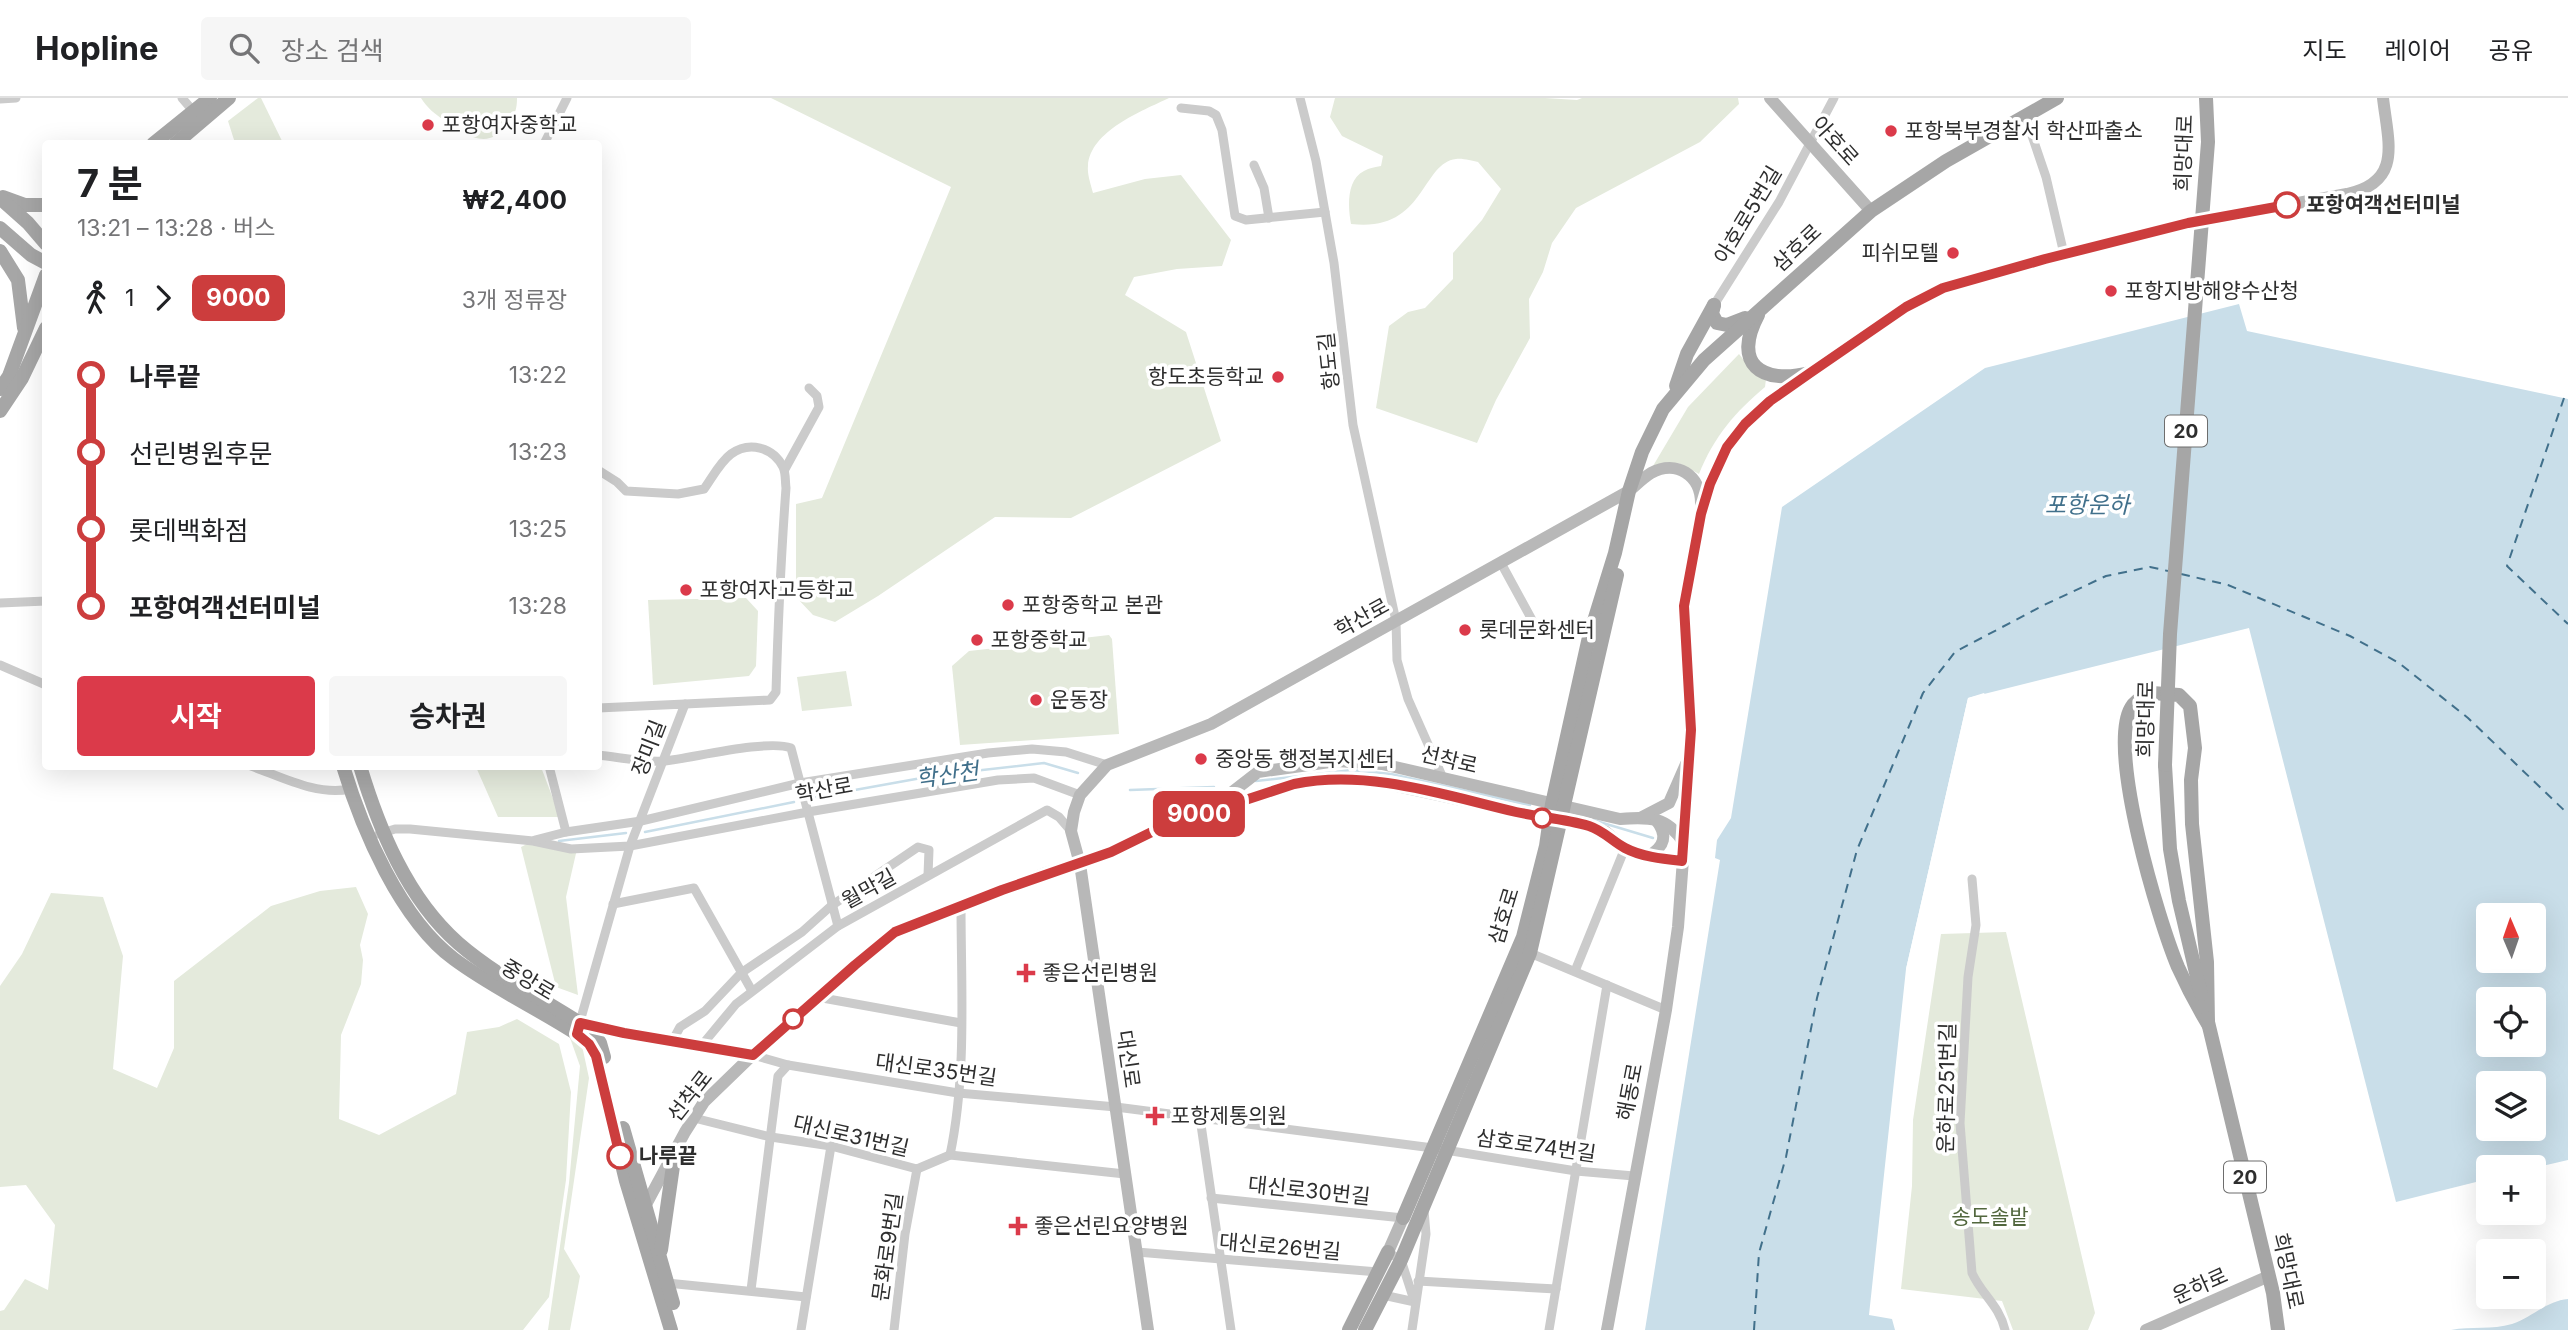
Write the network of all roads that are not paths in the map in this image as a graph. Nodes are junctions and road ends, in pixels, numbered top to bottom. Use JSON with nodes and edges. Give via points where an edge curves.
{"nodes":[{"id":1,"x":16,"y":98,"type":"edge"},
{"id":2,"x":182,"y":98,"type":"edge"},
{"id":3,"x":210,"y":98,"type":"edge"},
{"id":4,"x":229,"y":98,"type":"edge"},
{"id":5,"x":567,"y":98,"type":"edge"},
{"id":6,"x":1300,"y":98,"type":"edge"},
{"id":7,"x":1770,"y":98,"type":"edge"},
{"id":8,"x":1834,"y":98,"type":"edge"},
{"id":9,"x":2057,"y":98,"type":"edge"},
{"id":10,"x":2206,"y":98,"type":"edge"},
{"id":11,"x":2383,"y":98,"type":"edge"},
{"id":12,"x":0,"y":99,"type":"edge"},
{"id":13,"x":1181,"y":108,"type":"dead end"},
{"id":14,"x":194,"y":112,"type":"junction"},
{"id":15,"x":2025,"y":118,"type":"junction"},
{"id":16,"x":158,"y":140,"type":"edge"},
{"id":17,"x":180,"y":140,"type":"edge"},
{"id":18,"x":546,"y":140,"type":"edge"},
{"id":19,"x":1812,"y":143,"type":"junction"},
{"id":20,"x":1254,"y":165,"type":"dead end"},
{"id":21,"x":0,"y":197,"type":"edge"},
{"id":22,"x":42,"y":205,"type":"edge"},
{"id":23,"x":1871,"y":211,"type":"junction"},
{"id":24,"x":1325,"y":212,"type":"junction"},
{"id":25,"x":1269,"y":218,"type":"junction"},
{"id":26,"x":0,"y":228,"type":"edge"},
{"id":27,"x":42,"y":239,"type":"edge"},
{"id":28,"x":0,"y":251,"type":"edge"},
{"id":29,"x":2064,"y":254,"type":"junction"},
{"id":30,"x":42,"y":261,"type":"edge"},
{"id":31,"x":42,"y":286,"type":"edge"},
{"id":32,"x":1714,"y":305,"type":"junction"},
{"id":33,"x":1761,"y":309,"type":"junction"},
{"id":34,"x":24,"y":337,"type":"junction"},
{"id":35,"x":41,"y":346,"type":"edge"},
{"id":36,"x":1810,"y":373,"type":"junction"},
{"id":37,"x":809,"y":388,"type":"dead end"},
{"id":38,"x":0,"y":389,"type":"edge"},
{"id":39,"x":1674,"y":394,"type":"junction"},
{"id":40,"x":0,"y":411,"type":"edge"},
{"id":41,"x":785,"y":469,"type":"junction"},
{"id":42,"x":602,"y":473,"type":"edge"},
{"id":43,"x":1629,"y":491,"type":"junction"},
{"id":44,"x":1701,"y":514,"type":"junction"},
{"id":45,"x":1501,"y":562,"type":"junction"},
{"id":46,"x":42,"y":601,"type":"edge"},
{"id":47,"x":0,"y":603,"type":"edge"},
{"id":48,"x":1396,"y":621,"type":"junction"},
{"id":49,"x":1538,"y":631,"type":"dead end"},
{"id":50,"x":0,"y":665,"type":"edge"},
{"id":51,"x":42,"y":683,"type":"edge"},
{"id":52,"x":685,"y":704,"type":"junction"},
{"id":53,"x":602,"y":708,"type":"edge"},
{"id":54,"x":1691,"y":751,"type":"junction"},
{"id":55,"x":602,"y":755,"type":"edge"},
{"id":56,"x":661,"y":762,"type":"junction"},
{"id":57,"x":1107,"y":765,"type":"junction"},
{"id":58,"x":262,"y":770,"type":"edge"},
{"id":59,"x":344,"y":770,"type":"edge"},
{"id":60,"x":361,"y":770,"type":"edge"},
{"id":61,"x":550,"y":770,"type":"edge"},
{"id":62,"x":1443,"y":778,"type":"junction"},
{"id":63,"x":800,"y":783,"type":"junction"},
{"id":64,"x":350,"y":789,"type":"junction"},
{"id":65,"x":1080,"y":795,"type":"junction"},
{"id":66,"x":1208,"y":811,"type":"junction"},
{"id":67,"x":808,"y":812,"type":"junction"},
{"id":68,"x":1556,"y":813,"type":"junction"},
{"id":69,"x":1642,"y":817,"type":"junction"},
{"id":70,"x":1656,"y":820,"type":"junction"},
{"id":71,"x":641,"y":821,"type":"junction"},
{"id":72,"x":1071,"y":831,"type":"junction"},
{"id":73,"x":566,"y":832,"type":"junction"},
{"id":74,"x":377,"y":836,"type":"junction"},
{"id":75,"x":533,"y":841,"type":"junction"},
{"id":76,"x":1684,"y":843,"type":"junction"},
{"id":77,"x":630,"y":846,"type":"junction"},
{"id":78,"x":1625,"y":848,"type":"junction"},
{"id":79,"x":1648,"y":856,"type":"junction"},
{"id":80,"x":1682,"y":861,"type":"junction"},
{"id":81,"x":1080,"y":864,"type":"junction"},
{"id":82,"x":929,"y":874,"type":"junction"},
{"id":83,"x":1972,"y":879,"type":"dead end"},
{"id":84,"x":613,"y":904,"type":"junction"},
{"id":85,"x":961,"y":905,"type":"junction"},
{"id":86,"x":831,"y":906,"type":"junction"},
{"id":87,"x":838,"y":926,"type":"junction"},
{"id":88,"x":1530,"y":953,"type":"junction"},
{"id":89,"x":1575,"y":971,"type":"junction"},
{"id":90,"x":741,"y":973,"type":"junction"},
{"id":91,"x":1608,"y":985,"type":"junction"},
{"id":92,"x":752,"y":991,"type":"junction"},
{"id":93,"x":817,"y":997,"type":"junction"},
{"id":94,"x":1666,"y":1010,"type":"junction"},
{"id":95,"x":961,"y":1023,"type":"junction"},
{"id":96,"x":2208,"y":1024,"type":"junction"},
{"id":97,"x":579,"y":1028,"type":"junction"},
{"id":98,"x":673,"y":1040,"type":"junction"},
{"id":99,"x":702,"y":1045,"type":"junction"},
{"id":100,"x":753,"y":1055,"type":"junction"},
{"id":101,"x":788,"y":1065,"type":"junction"},
{"id":102,"x":958,"y":1093,"type":"junction"},
{"id":103,"x":1116,"y":1107,"type":"junction"},
{"id":104,"x":694,"y":1118,"type":"junction"},
{"id":105,"x":1200,"y":1118,"type":"junction"},
{"id":106,"x":771,"y":1136,"type":"junction"},
{"id":107,"x":831,"y":1146,"type":"junction"},
{"id":108,"x":1440,"y":1149,"type":"junction"},
{"id":109,"x":675,"y":1152,"type":"junction"},
{"id":110,"x":950,"y":1155,"type":"junction"},
{"id":111,"x":918,"y":1169,"type":"junction"},
{"id":112,"x":1576,"y":1171,"type":"junction"},
{"id":113,"x":1125,"y":1174,"type":"junction"},
{"id":114,"x":1634,"y":1176,"type":"junction"},
{"id":115,"x":1212,"y":1198,"type":"junction"},
{"id":116,"x":1424,"y":1205,"type":"junction"},
{"id":117,"x":641,"y":1214,"type":"junction"},
{"id":118,"x":1403,"y":1219,"type":"junction"},
{"id":119,"x":1137,"y":1252,"type":"junction"},
{"id":120,"x":1395,"y":1256,"type":"junction"},
{"id":121,"x":660,"y":1258,"type":"junction"},
{"id":122,"x":1220,"y":1259,"type":"junction"},
{"id":123,"x":1378,"y":1272,"type":"junction"},
{"id":124,"x":2269,"y":1276,"type":"junction"},
{"id":125,"x":1418,"y":1281,"type":"junction"},
{"id":126,"x":667,"y":1283,"type":"junction"},
{"id":127,"x":1556,"y":1289,"type":"junction"},
{"id":128,"x":751,"y":1290,"type":"junction"},
{"id":129,"x":1383,"y":1295,"type":"junction"},
{"id":130,"x":806,"y":1297,"type":"junction"},
{"id":131,"x":1415,"y":1302,"type":"junction"},
{"id":132,"x":671,"y":1330,"type":"edge"},
{"id":133,"x":681,"y":1330,"type":"edge"},
{"id":134,"x":801,"y":1330,"type":"edge"},
{"id":135,"x":894,"y":1330,"type":"edge"},
{"id":136,"x":1149,"y":1330,"type":"edge"},
{"id":137,"x":1231,"y":1330,"type":"edge"},
{"id":138,"x":1349,"y":1330,"type":"edge"},
{"id":139,"x":1365,"y":1330,"type":"edge"},
{"id":140,"x":1412,"y":1330,"type":"edge"},
{"id":141,"x":1549,"y":1330,"type":"edge"},
{"id":142,"x":1607,"y":1330,"type":"edge"},
{"id":143,"x":2005,"y":1330,"type":"edge"},
{"id":144,"x":2146,"y":1330,"type":"edge"},
{"id":145,"x":2278,"y":1330,"type":"edge"}],
"edges":[{"from":1,"to":12,"type":"street"},
{"from":2,"to":14,"type":"street"},
{"from":3,"to":14,"type":"main road"},
{"from":4,"to":17,"type":"main road"},
{"from":5,"to":18,"type":"street"},
{"from":6,"to":24,"type":"street","name":"항도길"},
{"from":7,"to":19,"type":"street","name":"아호로"},
{"from":8,"to":19,"type":"street","name":"아호로5번길"},
{"from":9,"to":15,"type":"main road","name":"삼호로"},
{"from":10,"to":96,"type":"main road","name":"희망대로","number":"20","bridge":true,"via":[[2207,163],[2166,701],[2166,811],[2179,901]]},
{"from":11,"to":29,"type":"street","via":[[2388,165],[2382,178],[2368,188],[2188,223]]},
{"from":13,"to":25,"type":"street","via":[[1216,115],[1236,216]]},
{"from":14,"to":16,"type":"main road"},
{"from":15,"to":23,"type":"main road","name":"삼호로","via":[[1946,161]]},
{"from":15,"to":29,"type":"street","via":[[2046,177]]},
{"from":19,"to":23,"type":"street","name":"아호로"},
{"from":19,"to":32,"type":"street","name":"아호로5번길"},
{"from":20,"to":25,"type":"street"},
{"from":21,"to":22,"type":"main road"},
{"from":21,"to":27,"type":"main road"},
{"from":23,"to":33,"type":"main road","name":"삼호로"},
{"from":24,"to":25,"type":"street"},
{"from":24,"to":48,"type":"street","name":"항도길","via":[[1353,425]]},
{"from":26,"to":30,"type":"main road"},
{"from":28,"to":34,"type":"main road","via":[[18,280]]},
{"from":29,"to":36,"type":"street","via":[[1933,293]]},
{"from":31,"to":34,"type":"main road"},
{"from":32,"to":33,"type":"main road","via":[[1714,319],[1722,325]]},
{"from":32,"to":39,"type":"main road","via":[[1687,354]]},
{"from":33,"to":36,"type":"main road","via":[[1748,341],[1753,365],[1776,377]]},
{"from":33,"to":39,"type":"main road","name":"삼호로"},
{"from":34,"to":38,"type":"main road"},
{"from":35,"to":40,"type":"main road"},
{"from":36,"to":44,"type":"street","via":[[1757,412],[1735,436],[1714,472]]},
{"from":37,"to":41,"type":"street","via":[[819,407]]},
{"from":39,"to":43,"type":"main road","name":"삼호로","via":[[1642,452]]},
{"from":41,"to":42,"type":"street","via":[[777,457],[752,446],[729,455],[704,489],[678,494],[626,491]]},
{"from":41,"to":52,"type":"street","via":[[776,692],[770,700]]},
{"from":43,"to":44,"type":"street","name":"학산로","via":[[1651,473],[1679,469],[1698,484]]},
{"from":43,"to":45,"type":"street","name":"학산로"},
{"from":43,"to":68,"type":"main road","name":"삼호로","via":[[1589,637]]},
{"from":44,"to":54,"type":"street","name":"해동로","via":[[1684,606]]},
{"from":45,"to":48,"type":"street","name":"학산로"},
{"from":45,"to":49,"type":"street"},
{"from":46,"to":47,"type":"street"},
{"from":48,"to":57,"type":"street","name":"학산로","via":[[1211,724]]},
{"from":48,"to":62,"type":"street","name":"항도길","via":[[1397,660],[1408,699]]},
{"from":50,"to":51,"type":"street"},
{"from":52,"to":53,"type":"street","name":"장미길"},
{"from":52,"to":56,"type":"street","name":"장미길"},
{"from":54,"to":69,"type":"street","via":[[1669,803]]},
{"from":54,"to":76,"type":"street","name":"해동로"},
{"from":55,"to":56,"type":"street"},
{"from":56,"to":63,"type":"street","via":[[784,746],[790,748]]},
{"from":56,"to":71,"type":"street","name":"장미길"},
{"from":57,"to":63,"type":"street","name":"학산로","via":[[1066,752],[1032,749]]},
{"from":57,"to":65,"type":"street","name":"학산로"},
{"from":58,"to":64,"type":"street","via":[[319,790]]},
{"from":59,"to":64,"type":"main road","name":"중앙로"},
{"from":60,"to":74,"type":"main road","name":"중앙로"},
{"from":61,"to":73,"type":"street"},
{"from":62,"to":66,"type":"street","name":"선착로","via":[[1382,764],[1292,765],[1258,772]]},
{"from":62,"to":68,"type":"street","name":"선착로"},
{"from":63,"to":67,"type":"street"},
{"from":63,"to":71,"type":"street","name":"학산로"},
{"from":64,"to":74,"type":"main road","name":"중앙로"},
{"from":65,"to":67,"type":"street","name":"학산로","via":[[1034,778]]},
{"from":65,"to":72,"type":"street","name":"대신로"},
{"from":66,"to":68,"type":"street","name":"선착로","via":[[1312,780],[1364,779]]},
{"from":66,"to":81,"type":"street","name":"선착로"},
{"from":67,"to":77,"type":"street","name":"학산로"},
{"from":67,"to":86,"type":"street"},
{"from":68,"to":69,"type":"street","name":"선착로"},
{"from":68,"to":78,"type":"street","name":"선착로","via":[[1606,832]]},
{"from":68,"to":88,"type":"main road","name":"삼호로"},
{"from":68,"to":108,"type":"main road","name":"삼호로","via":[[1523,937]]},
{"from":69,"to":70,"type":"street","name":"선착로"},
{"from":70,"to":76,"type":"street","name":"선착로","via":[[1670,825]]},
{"from":70,"to":79,"type":"street","via":[[1664,838]]},
{"from":71,"to":73,"type":"street","name":"학산로"},
{"from":71,"to":77,"type":"street","name":"장미길"},
{"from":72,"to":81,"type":"street","name":"대신로"},
{"from":72,"to":82,"type":"street","name":"월막길","via":[[1047,810]]},
{"from":73,"to":75,"type":"street","name":"학산로"},
{"from":74,"to":75,"type":"street","name":"학산로","via":[[410,829]]},
{"from":74,"to":97,"type":"main road","name":"중앙로","via":[[406,907],[452,958]]},
{"from":75,"to":77,"type":"street","name":"학산로","via":[[571,849]]},
{"from":76,"to":80,"type":"street","name":"해동로"},
{"from":77,"to":84,"type":"street","name":"장미길"},
{"from":78,"to":79,"type":"street","name":"선착로"},
{"from":78,"to":89,"type":"street"},
{"from":79,"to":80,"type":"street","name":"선착로"},
{"from":80,"to":94,"type":"street","name":"해동로"},
{"from":81,"to":85,"type":"street","name":"선착로"},
{"from":81,"to":103,"type":"street","name":"대신로"},
{"from":82,"to":86,"type":"street","via":[[929,850],[918,848]]},
{"from":82,"to":87,"type":"street","name":"월막길"},
{"from":83,"to":143,"type":"street","name":"운하로251번길","via":[[1976,925],[1968,977],[1960,1123],[1972,1273],[2000,1313]]},
{"from":84,"to":90,"type":"street","via":[[694,888]]},
{"from":84,"to":97,"type":"street","name":"장미길"},
{"from":85,"to":93,"type":"street","name":"선착로","via":[[895,932]]},
{"from":85,"to":95,"type":"street"},
{"from":86,"to":87,"type":"street"},
{"from":86,"to":90,"type":"street","via":[[802,932]]},
{"from":87,"to":92,"type":"street","name":"월막길"},
{"from":88,"to":89,"type":"street"},
{"from":88,"to":108,"type":"main road","name":"삼호로"},
{"from":89,"to":91,"type":"street"},
{"from":90,"to":92,"type":"street"},
{"from":90,"to":98,"type":"street","via":[[705,1011],[680,1027]]},
{"from":91,"to":94,"type":"street"},
{"from":91,"to":112,"type":"street"},
{"from":92,"to":99,"type":"street","name":"월막길"},
{"from":93,"to":95,"type":"street"},
{"from":93,"to":100,"type":"street","name":"선착로"},
{"from":94,"to":114,"type":"street","name":"해동로"},
{"from":95,"to":102,"type":"street"},
{"from":96,"to":96,"type":"main road","via":[[2206,951],[2192,824],[2192,716],[2190,706],[2179,695],[2152,693],[2136,701],[2126,723],[2129,790],[2177,965]]},
{"from":96,"to":124,"type":"main road","name":"희망대로","number":"20"},
{"from":97,"to":98,"type":"street","name":"대신로35번길"},
{"from":97,"to":117,"type":"main road","name":"중앙로","via":[[596,1056]]},
{"from":98,"to":99,"type":"street","name":"대신로35번길"},
{"from":99,"to":100,"type":"street","name":"대신로35번길"},
{"from":100,"to":101,"type":"street","name":"대신로35번길"},
{"from":100,"to":104,"type":"street","name":"선착로","via":[[704,1102]]},
{"from":101,"to":102,"type":"street","name":"대신로35번길"},
{"from":101,"to":106,"type":"street","via":[[778,1076]]},
{"from":102,"to":103,"type":"street","name":"대신로35번길"},
{"from":102,"to":110,"type":"street"},
{"from":103,"to":105,"type":"street","name":"대신로35번길"},
{"from":103,"to":113,"type":"street","name":"대신로"},
{"from":104,"to":106,"type":"street","name":"대신로31번길"},
{"from":104,"to":109,"type":"street","name":"선착로"},
{"from":105,"to":108,"type":"street","name":"삼호로74번길"},
{"from":105,"to":115,"type":"street"},
{"from":106,"to":107,"type":"street","name":"대신로31번길"},
{"from":106,"to":128,"type":"street"},
{"from":107,"to":111,"type":"street","name":"대신로31번길"},
{"from":107,"to":130,"type":"street"},
{"from":108,"to":112,"type":"street","name":"삼호로74번길"},
{"from":108,"to":116,"type":"main road","name":"삼호로"},
{"from":108,"to":118,"type":"main road","name":"삼호로"},
{"from":109,"to":117,"type":"street","name":"선착로"},
{"from":109,"to":121,"type":"main road"},
{"from":110,"to":111,"type":"street","name":"대신로31번길"},
{"from":110,"to":113,"type":"street","name":"대신로31번길"},
{"from":111,"to":135,"type":"street","name":"문화로9번길"},
{"from":112,"to":114,"type":"street","name":"삼호로74번길"},
{"from":112,"to":127,"type":"street"},
{"from":113,"to":119,"type":"street","name":"대신로"},
{"from":114,"to":142,"type":"street","name":"해동로"},
{"from":115,"to":118,"type":"street","name":"대신로30번길"},
{"from":115,"to":122,"type":"street"},
{"from":116,"to":120,"type":"main road","name":"삼호로"},
{"from":116,"to":125,"type":"street","via":[[1426,1234]]},
{"from":117,"to":121,"type":"main road","name":"중앙로"},
{"from":117,"to":132,"type":"main road","name":"중앙로"},
{"from":118,"to":120,"type":"street","name":"삼호로"},
{"from":119,"to":122,"type":"street","name":"대신로26번길"},
{"from":119,"to":136,"type":"street","name":"대신로"},
{"from":120,"to":123,"type":"main road","name":"삼호로"},
{"from":120,"to":129,"type":"main road","name":"삼호로"},
{"from":120,"to":131,"type":"street"},
{"from":121,"to":126,"type":"main road","name":"중앙로"},
{"from":122,"to":123,"type":"street","name":"대신로26번길"},
{"from":122,"to":137,"type":"street"},
{"from":123,"to":138,"type":"main road","name":"삼호로"},
{"from":124,"to":144,"type":"street","name":"운하로"},
{"from":124,"to":145,"type":"main road","name":"희망대로","number":"20"},
{"from":125,"to":127,"type":"street"},
{"from":125,"to":131,"type":"street"},
{"from":126,"to":128,"type":"street"},
{"from":126,"to":133,"type":"main road","name":"중앙로"},
{"from":127,"to":141,"type":"street"},
{"from":128,"to":130,"type":"street"},
{"from":129,"to":131,"type":"street"},
{"from":129,"to":139,"type":"main road","name":"삼호로"},
{"from":130,"to":134,"type":"street"},
{"from":131,"to":140,"type":"street"}]}
